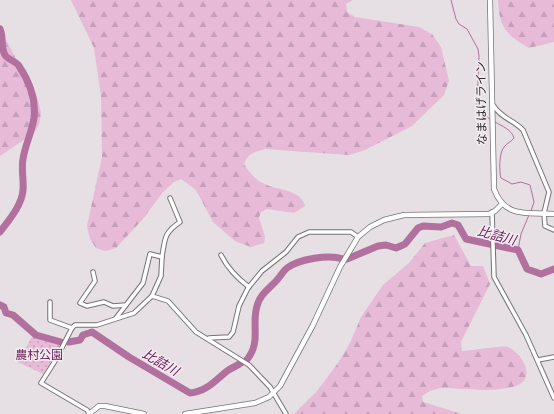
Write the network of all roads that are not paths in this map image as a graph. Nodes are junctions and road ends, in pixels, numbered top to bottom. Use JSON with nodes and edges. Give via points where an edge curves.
{"nodes":[{"id":1,"x":490,"y":0,"type":"edge"},
{"id":2,"x":491,"y":102,"type":"junction"},
{"id":3,"x":170,"y":198,"type":"dead end"},
{"id":4,"x":502,"y":204,"type":"junction"},
{"id":5,"x":492,"y":212,"type":"junction"},
{"id":6,"x":544,"y":214,"type":"junction"},
{"id":7,"x":554,"y":214,"type":"edge"},
{"id":8,"x":554,"y":230,"type":"edge"},
{"id":9,"x":358,"y":237,"type":"junction"},
{"id":10,"x":221,"y":255,"type":"dead end"},
{"id":11,"x":162,"y":257,"type":"junction"},
{"id":12,"x":93,"y":272,"type":"dead end"},
{"id":13,"x":249,"y":287,"type":"junction"},
{"id":14,"x":152,"y":296,"type":"junction"},
{"id":15,"x":50,"y":302,"type":"dead end"},
{"id":16,"x":126,"y":305,"type":"junction"},
{"id":17,"x":115,"y":319,"type":"junction"},
{"id":18,"x":72,"y":328,"type":"junction"},
{"id":19,"x":206,"y":338,"type":"junction"},
{"id":20,"x":554,"y":357,"type":"edge"},
{"id":21,"x":538,"y":360,"type":"junction"},
{"id":22,"x":274,"y":393,"type":"junction"},
{"id":23,"x":554,"y":398,"type":"edge"},
{"id":24,"x":89,"y":414,"type":"edge"},
{"id":25,"x":144,"y":414,"type":"edge"},
{"id":26,"x":185,"y":414,"type":"edge"},
{"id":27,"x":286,"y":414,"type":"edge"}],
"edges":[{"from":1,"to":2,"type":"street","name":"なまはげライン"},
{"from":2,"to":4,"type":"street","name":"なまはげライン","via":[[493,181],[496,196]]},
{"from":2,"to":6,"type":"street","via":[[498,113],[523,130],[549,192]]},
{"from":3,"to":11,"type":"street","via":[[180,222],[166,235]]},
{"from":4,"to":5,"type":"street"},
{"from":4,"to":6,"type":"street","via":[[518,212]]},
{"from":5,"to":9,"type":"street","via":[[404,215],[384,220]]},
{"from":5,"to":21,"type":"street","via":[[494,277]]},
{"from":6,"to":7,"type":"street"},
{"from":6,"to":8,"type":"street","via":[[545,226]]},
{"from":9,"to":13,"type":"street","via":[[351,232],[304,234],[262,271]]},
{"from":9,"to":22,"type":"street","via":[[340,267],[313,325]]},
{"from":10,"to":13,"type":"street","via":[[237,278]]},
{"from":11,"to":14,"type":"street","via":[[161,276]]},
{"from":11,"to":16,"type":"street","via":[[150,254],[143,283]]},
{"from":12,"to":16,"type":"street","via":[[95,282],[80,303],[88,306],[104,302],[113,306]]},
{"from":13,"to":19,"type":"street","via":[[238,306],[233,332],[228,337]]},
{"from":14,"to":17,"type":"street","via":[[134,313]]},
{"from":14,"to":19,"type":"street","via":[[168,302],[196,332]]},
{"from":15,"to":18,"type":"street","via":[[50,320]]},
{"from":16,"to":17,"type":"street"},
{"from":17,"to":18,"type":"street","via":[[97,325],[75,325]]},
{"from":18,"to":24,"type":"street","via":[[41,383]]},
{"from":19,"to":22,"type":"street","via":[[249,365]]},
{"from":20,"to":21,"type":"street"},
{"from":21,"to":23,"type":"street"},
{"from":22,"to":26,"type":"street","via":[[255,403]]},
{"from":22,"to":27,"type":"street"},
{"from":24,"to":25,"type":"street","via":[[99,406],[105,406]]}]}
